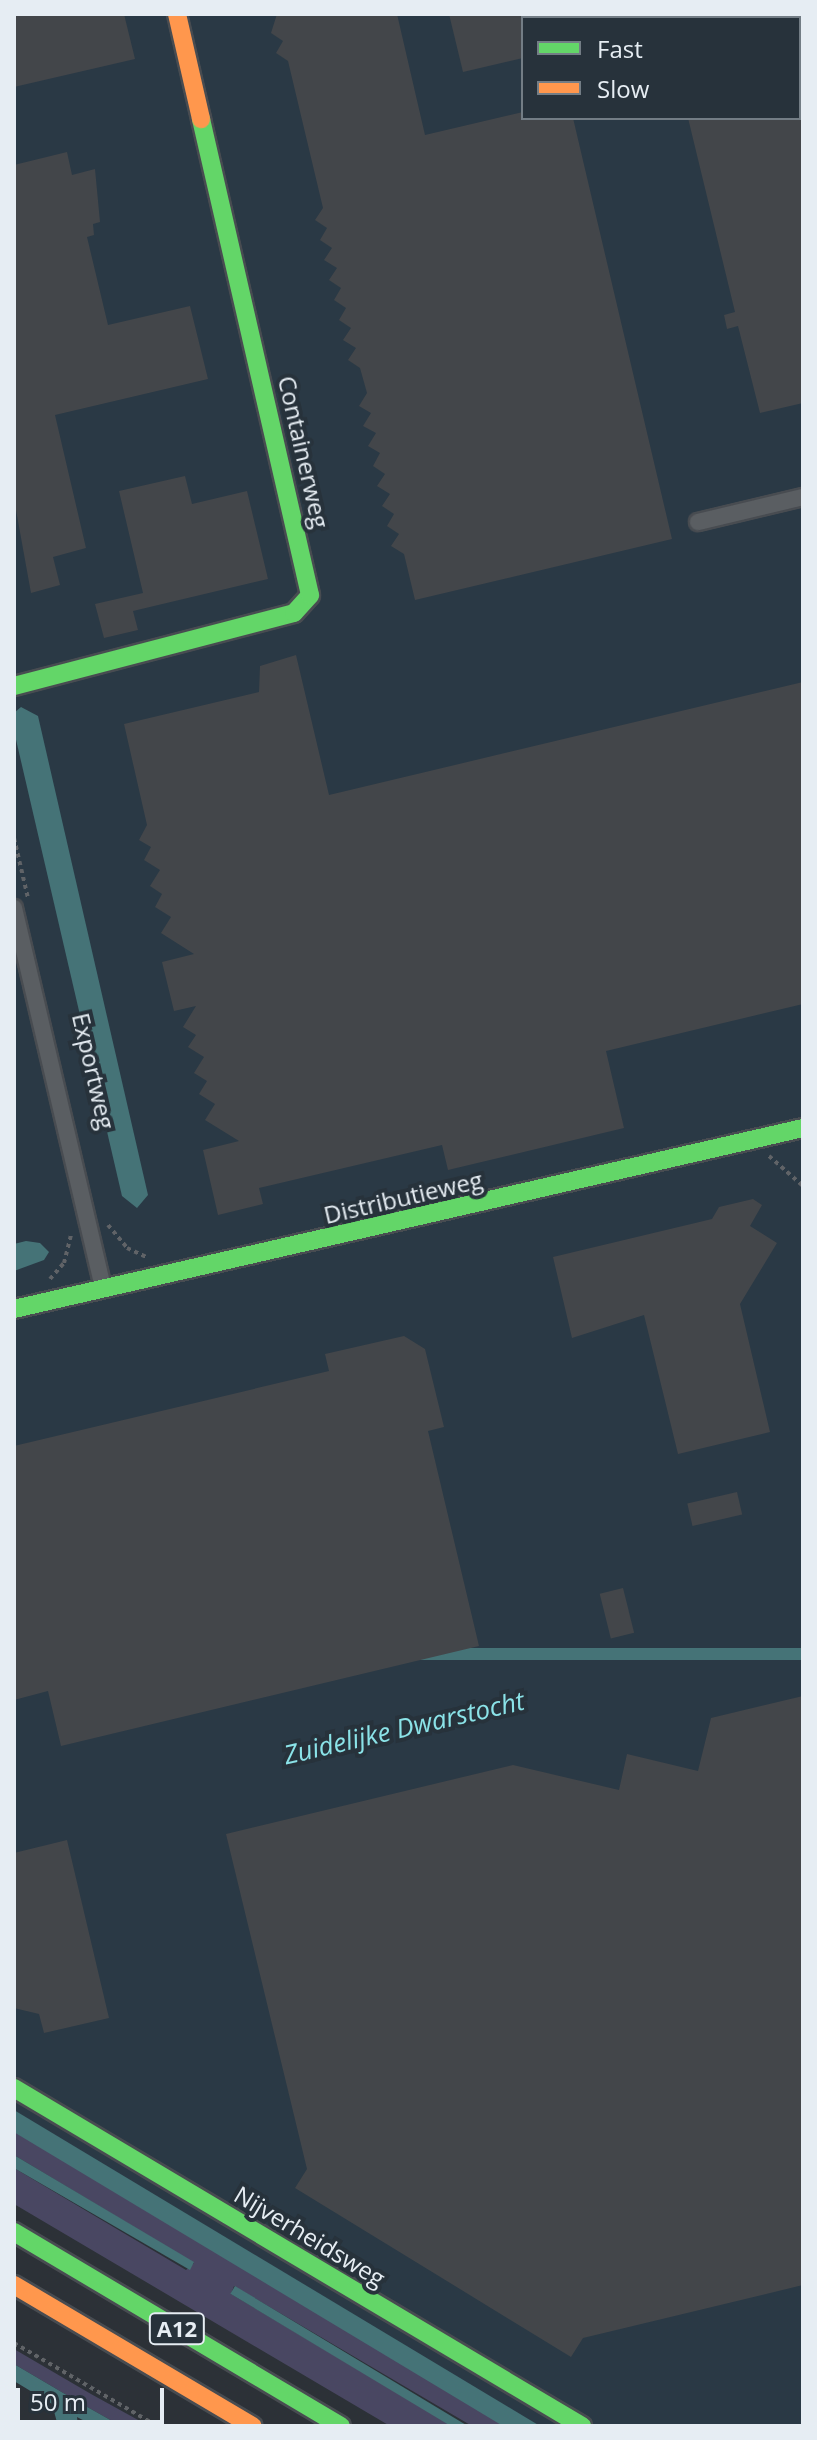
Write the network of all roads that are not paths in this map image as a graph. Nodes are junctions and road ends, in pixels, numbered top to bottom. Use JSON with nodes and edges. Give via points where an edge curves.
{"nodes":[{"id":1,"x":177,"y":14,"type":"edge"},
{"id":2,"x":803,"y":497,"type":"edge"},
{"id":3,"x":698,"y":522,"type":"dead end"},
{"id":4,"x":14,"y":686,"type":"edge"},
{"id":5,"x":21,"y":904,"type":"edge"},
{"id":6,"x":803,"y":1128,"type":"edge"},
{"id":7,"x":103,"y":1287,"type":"junction"},
{"id":8,"x":14,"y":1309,"type":"edge"},
{"id":9,"x":14,"y":2088,"type":"edge"},
{"id":10,"x":14,"y":2232,"type":"edge"},
{"id":11,"x":14,"y":2285,"type":"edge"},
{"id":12,"x":252,"y":2426,"type":"edge"},
{"id":13,"x":341,"y":2426,"type":"edge"},
{"id":14,"x":582,"y":2426,"type":"edge"}],
"edges":[{"from":1,"to":4,"type":"main road","name":"Containerweg","via":[[310,595],[294,613]]},
{"from":2,"to":3,"type":"street"},
{"from":5,"to":7,"type":"street","name":"Exportweg","via":[[98,1225]]},
{"from":6,"to":7,"type":"main road","name":"Distributieweg"},
{"from":7,"to":8,"type":"main road","name":"Distributieweg"},
{"from":9,"to":14,"type":"main road","name":"Nijverheidsweg"},
{"from":10,"to":13,"type":"main road","number":"A12"},
{"from":11,"to":12,"type":"main road","number":"A12"}]}
